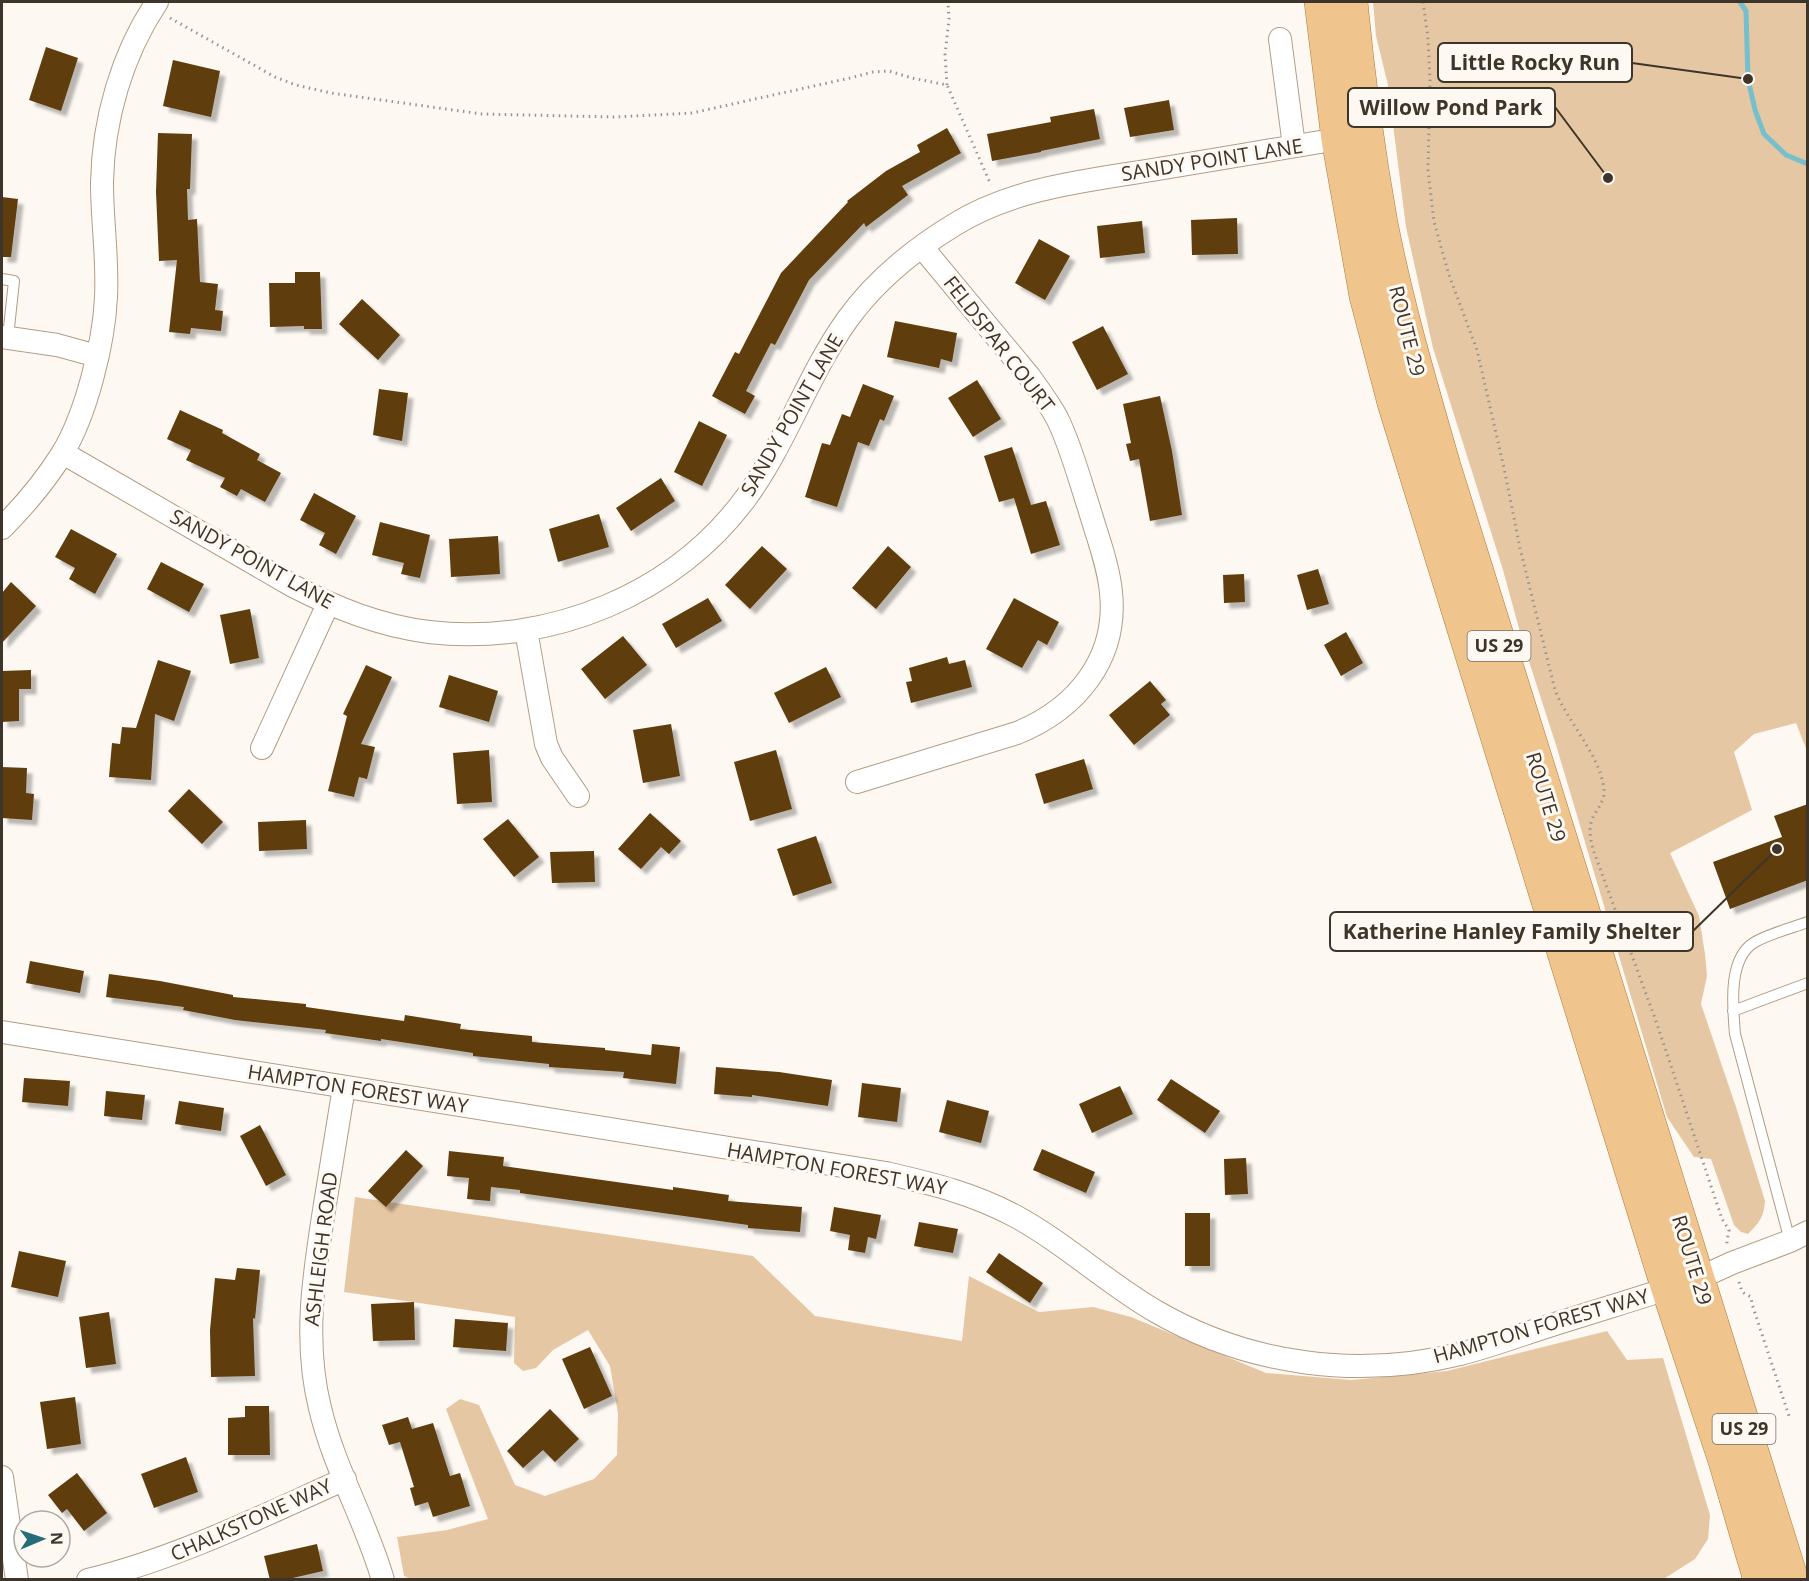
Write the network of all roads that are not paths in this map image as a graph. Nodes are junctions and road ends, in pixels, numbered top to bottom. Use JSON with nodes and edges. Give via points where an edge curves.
{"nodes":[{"id":1,"x":1321,"y":2,"type":"edge"},
{"id":2,"x":1352,"y":2,"type":"edge"},
{"id":3,"x":155,"y":4,"type":"edge"},
{"id":4,"x":1280,"y":39,"type":"dead end"},
{"id":5,"x":1338,"y":139,"type":"junction"},
{"id":6,"x":1294,"y":146,"type":"junction"},
{"id":7,"x":922,"y":247,"type":"junction"},
{"id":8,"x":2,"y":279,"type":"edge"},
{"id":9,"x":5,"y":337,"type":"edge"},
{"id":10,"x":97,"y":356,"type":"junction"},
{"id":11,"x":63,"y":453,"type":"junction"},
{"id":12,"x":2,"y":528,"type":"edge"},
{"id":13,"x":328,"y":604,"type":"junction"},
{"id":14,"x":526,"y":630,"type":"junction"},
{"id":15,"x":262,"y":748,"type":"dead end"},
{"id":16,"x":857,"y":782,"type":"dead end"},
{"id":17,"x":578,"y":796,"type":"dead end"},
{"id":18,"x":1808,"y":922,"type":"edge"},
{"id":19,"x":1808,"y":983,"type":"edge"},
{"id":20,"x":1733,"y":1011,"type":"junction"},
{"id":21,"x":2,"y":1032,"type":"edge"},
{"id":22,"x":344,"y":1087,"type":"junction"},
{"id":23,"x":1799,"y":1236,"type":"edge"},
{"id":24,"x":1683,"y":1284,"type":"junction"},
{"id":25,"x":2,"y":1477,"type":"edge"},
{"id":26,"x":345,"y":1479,"type":"junction"},
{"id":27,"x":17,"y":1580,"type":"edge"},
{"id":28,"x":88,"y":1580,"type":"edge"},
{"id":29,"x":383,"y":1580,"type":"edge"},
{"id":30,"x":1760,"y":1580,"type":"edge"},
{"id":31,"x":1792,"y":1580,"type":"edge"}],
"edges":[{"from":1,"to":5,"type":"main road","name":"ROUTE 29","number":"US 29"},
{"from":2,"to":24,"type":"main road","name":"ROUTE 29","number":"US 29","via":[[1358,75],[1382,224],[1405,329]]},
{"from":3,"to":10,"type":"street","via":[[130,53],[108,126],[102,185],[106,299]]},
{"from":4,"to":6,"type":"street"},
{"from":5,"to":6,"type":"street","name":"SANDY POINT LANE"},
{"from":5,"to":24,"type":"main road","name":"ROUTE 29","number":"US 29","via":[[1366,297],[1394,403]]},
{"from":6,"to":7,"type":"street","name":"SANDY POINT LANE","via":[[1027,193],[953,225]]},
{"from":7,"to":14,"type":"street","name":"SANDY POINT LANE","via":[[884,276],[846,322],[769,464],[747,497],[694,553],[620,601]]},
{"from":7,"to":16,"type":"street","name":"FELDSPAR COURT","via":[[1029,376],[1057,419],[1107,565],[1111,621],[1105,647],[1092,674],[1074,698],[1051,716],[1017,733]]},
{"from":8,"to":9,"type":"lane","via":[[14,280]]},
{"from":9,"to":10,"type":"street"},
{"from":10,"to":11,"type":"street","via":[[88,392]]},
{"from":11,"to":12,"type":"street"},
{"from":11,"to":13,"type":"street","name":"SANDY POINT LANE"},
{"from":13,"to":14,"type":"street","name":"SANDY POINT LANE","via":[[395,626],[426,631],[476,634]]},
{"from":13,"to":15,"type":"street"},
{"from":14,"to":17,"type":"street","via":[[546,744]]},
{"from":18,"to":20,"type":"lane","via":[[1754,942],[1744,952],[1737,967]]},
{"from":19,"to":20,"type":"lane"},
{"from":20,"to":23,"type":"lane","via":[[1736,1034]]},
{"from":21,"to":22,"type":"street","name":"HAMPTON FOREST WAY"},
{"from":22,"to":24,"type":"street","name":"HAMPTON FOREST WAY","via":[[886,1173],[944,1186],[1016,1216],[1133,1297],[1186,1327],[1286,1360],[1349,1366],[1406,1364],[1460,1354]]},
{"from":22,"to":26,"type":"street","name":"ASHLEIGH ROAD","via":[[318,1245],[310,1328],[320,1408]]},
{"from":23,"to":24,"type":"street","name":"HAMPTON FOREST WAY"},
{"from":24,"to":30,"type":"main road","name":"ROUTE 29","number":"US 29","via":[[1725,1461]]},
{"from":24,"to":31,"type":"main road","name":"ROUTE 29","number":"US 29"},
{"from":25,"to":27,"type":"street"},
{"from":26,"to":28,"type":"street","name":"CHALKSTONE WAY","via":[[197,1545]]},
{"from":26,"to":29,"type":"street","name":"ASHLEIGH ROAD"}]}
